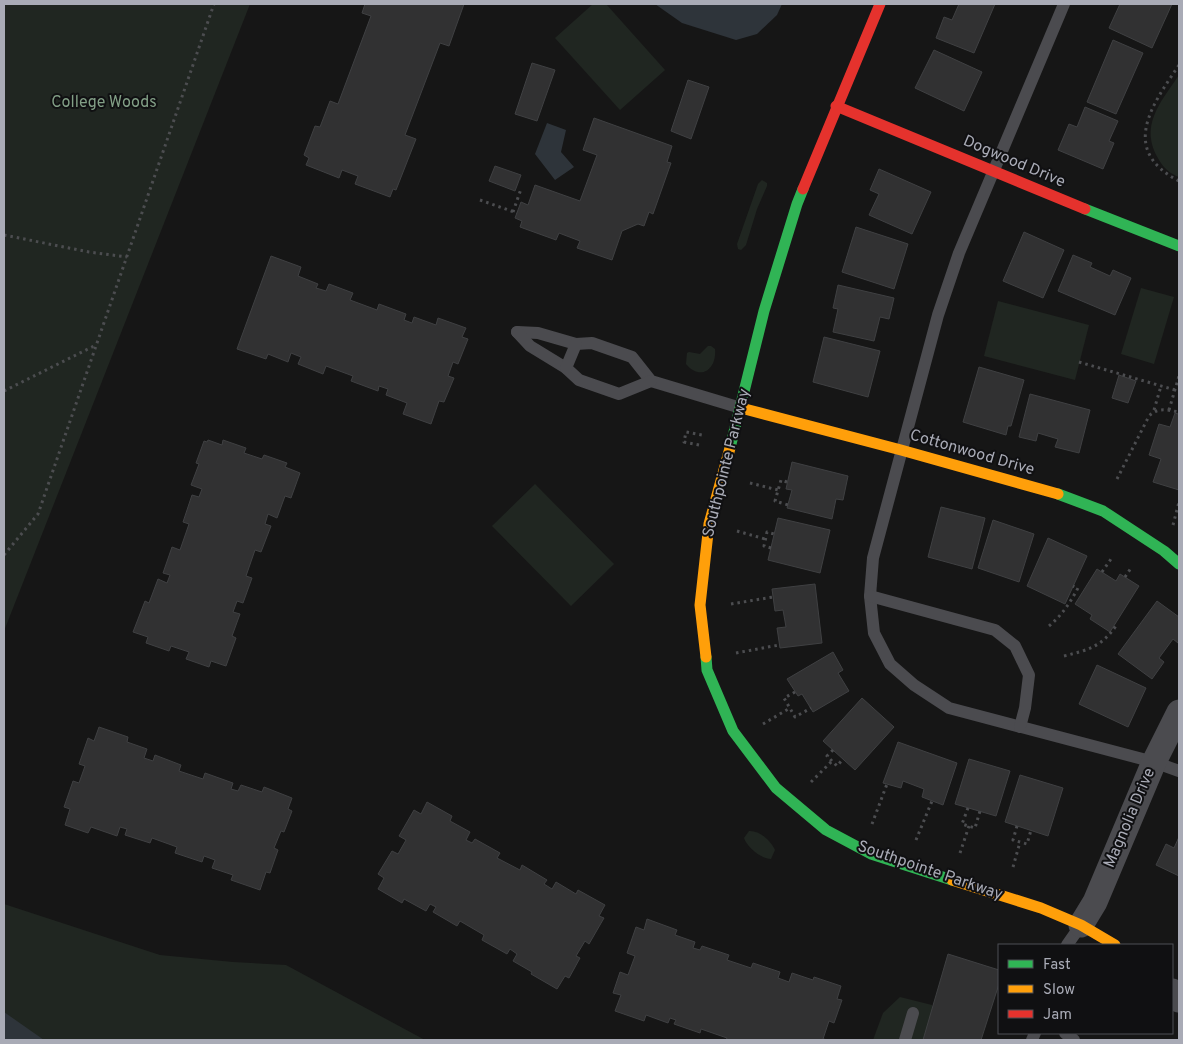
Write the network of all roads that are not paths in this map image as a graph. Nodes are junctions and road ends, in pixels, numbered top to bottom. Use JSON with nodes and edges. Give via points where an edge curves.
{"nodes":[{"id":1,"x":880,"y":4,"type":"edge"},
{"id":2,"x":1064,"y":4,"type":"edge"},
{"id":3,"x":836,"y":106,"type":"junction"},
{"id":4,"x":993,"y":171,"type":"junction"},
{"id":5,"x":1179,"y":246,"type":"edge"},
{"id":6,"x":576,"y":344,"type":"junction"},
{"id":7,"x":566,"y":368,"type":"junction"},
{"id":8,"x":651,"y":381,"type":"junction"},
{"id":9,"x":740,"y":408,"type":"junction"},
{"id":10,"x":901,"y":450,"type":"junction"},
{"id":11,"x":1179,"y":564,"type":"edge"},
{"id":12,"x":870,"y":596,"type":"junction"},
{"id":13,"x":1179,"y":712,"type":"edge"},
{"id":14,"x":1020,"y":727,"type":"junction"},
{"id":15,"x":1154,"y":762,"type":"junction"},
{"id":16,"x":1179,"y":771,"type":"edge"},
{"id":17,"x":1081,"y":925,"type":"junction"},
{"id":18,"x":1068,"y":944,"type":"edge"},
{"id":19,"x":1113,"y":944,"type":"edge"},
{"id":20,"x":913,"y":1013,"type":"dead end"},
{"id":21,"x":905,"y":1040,"type":"edge"}],
"edges":[{"from":1,"to":3,"type":"street","name":"Southpointe Parkway"},
{"from":2,"to":4,"type":"lane"},
{"from":3,"to":4,"type":"street","name":"Dogwood Drive"},
{"from":3,"to":9,"type":"street","name":"Southpointe Parkway","via":[[797,204],[764,311]]},
{"from":4,"to":5,"type":"street","name":"Dogwood Drive"},
{"from":4,"to":10,"type":"lane","via":[[938,315]]},
{"from":6,"to":7,"type":"lane"},
{"from":6,"to":7,"type":"lane","via":[[538,333],[516,332],[530,346]]},
{"from":6,"to":8,"type":"lane","via":[[592,343],[632,357]]},
{"from":7,"to":8,"type":"lane","via":[[579,380],[619,394]]},
{"from":8,"to":9,"type":"lane"},
{"from":9,"to":10,"type":"street","name":"Cottonwood Drive"},
{"from":9,"to":17,"type":"street","name":"Southpointe Parkway","via":[[709,524],[700,605],[706,670],[733,731],[776,788],[826,830],[872,854],[1041,908]]},
{"from":10,"to":11,"type":"street","name":"Cottonwood Drive","via":[[1058,494],[1103,511]]},
{"from":10,"to":12,"type":"lane","via":[[874,558]]},
{"from":12,"to":14,"type":"lane","via":[[874,633],[890,664],[908,680],[949,708]]},
{"from":12,"to":14,"type":"lane","via":[[995,630],[1015,646],[1029,675]]},
{"from":13,"to":15,"type":"street","name":"Magnolia Drive"},
{"from":14,"to":15,"type":"lane"},
{"from":15,"to":16,"type":"lane"},
{"from":15,"to":17,"type":"street","name":"Magnolia Drive","via":[[1095,902]]},
{"from":17,"to":18,"type":"lane"},
{"from":17,"to":19,"type":"street","name":"Southpointe Parkway"},
{"from":20,"to":21,"type":"lane"}]}
